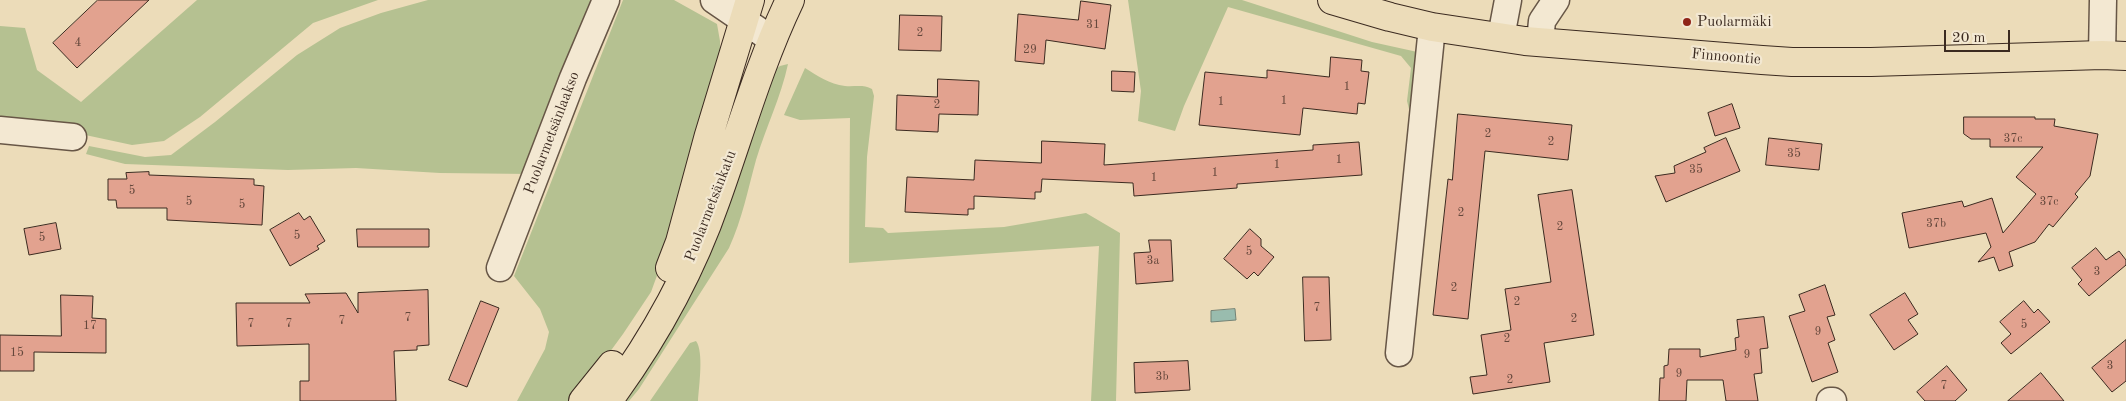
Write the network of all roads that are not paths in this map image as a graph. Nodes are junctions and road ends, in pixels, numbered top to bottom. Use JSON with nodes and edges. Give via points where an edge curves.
{"nodes":[{"id":1,"x":606,"y":0,"type":"edge"},
{"id":2,"x":714,"y":0,"type":"edge"},
{"id":3,"x":790,"y":0,"type":"edge"},
{"id":4,"x":1332,"y":0,"type":"edge"},
{"id":5,"x":1508,"y":0,"type":"edge"},
{"id":6,"x":1556,"y":0,"type":"edge"},
{"id":7,"x":2103,"y":0,"type":"edge"},
{"id":8,"x":747,"y":10,"type":"edge"},
{"id":9,"x":1432,"y":27,"type":"junction"},
{"id":10,"x":1501,"y":37,"type":"junction"},
{"id":11,"x":771,"y":39,"type":"junction"},
{"id":12,"x":1540,"y":42,"type":"junction"},
{"id":13,"x":2114,"y":56,"type":"edge"},
{"id":14,"x":0,"y":130,"type":"edge"},
{"id":15,"x":73,"y":137,"type":"dead end"},
{"id":16,"x":500,"y":268,"type":"dead end"},
{"id":17,"x":1398,"y":353,"type":"dead end"},
{"id":18,"x":583,"y":401,"type":"edge"},
{"id":19,"x":608,"y":401,"type":"edge"}],
"edges":[{"from":1,"to":16,"type":"street","name":"Puolarmetsänlaakso"},
{"from":2,"to":8,"type":"street"},
{"from":3,"to":11,"type":"main road","name":"Puolarmetsänkatu"},
{"from":4,"to":9,"type":"main road","name":"Finnoontie"},
{"from":5,"to":10,"type":"street"},
{"from":6,"to":12,"type":"street","via":[[1542,21]]},
{"from":7,"to":13,"type":"street"},
{"from":8,"to":11,"type":"street"},
{"from":8,"to":18,"type":"main road","name":"Puolarmetsänkatu","via":[[708,135],[680,242],[669,269],[650,309],[627,345]]},
{"from":9,"to":10,"type":"main road","name":"Finnoontie"},
{"from":9,"to":17,"type":"street"},
{"from":10,"to":12,"type":"main road","name":"Finnoontie"},
{"from":11,"to":19,"type":"main road","name":"Puolarmetsänkatu","via":[[696,252],[668,307]]},
{"from":12,"to":13,"type":"main road","name":"Finnoontie","via":[[1792,62]]},
{"from":14,"to":15,"type":"street"}]}
